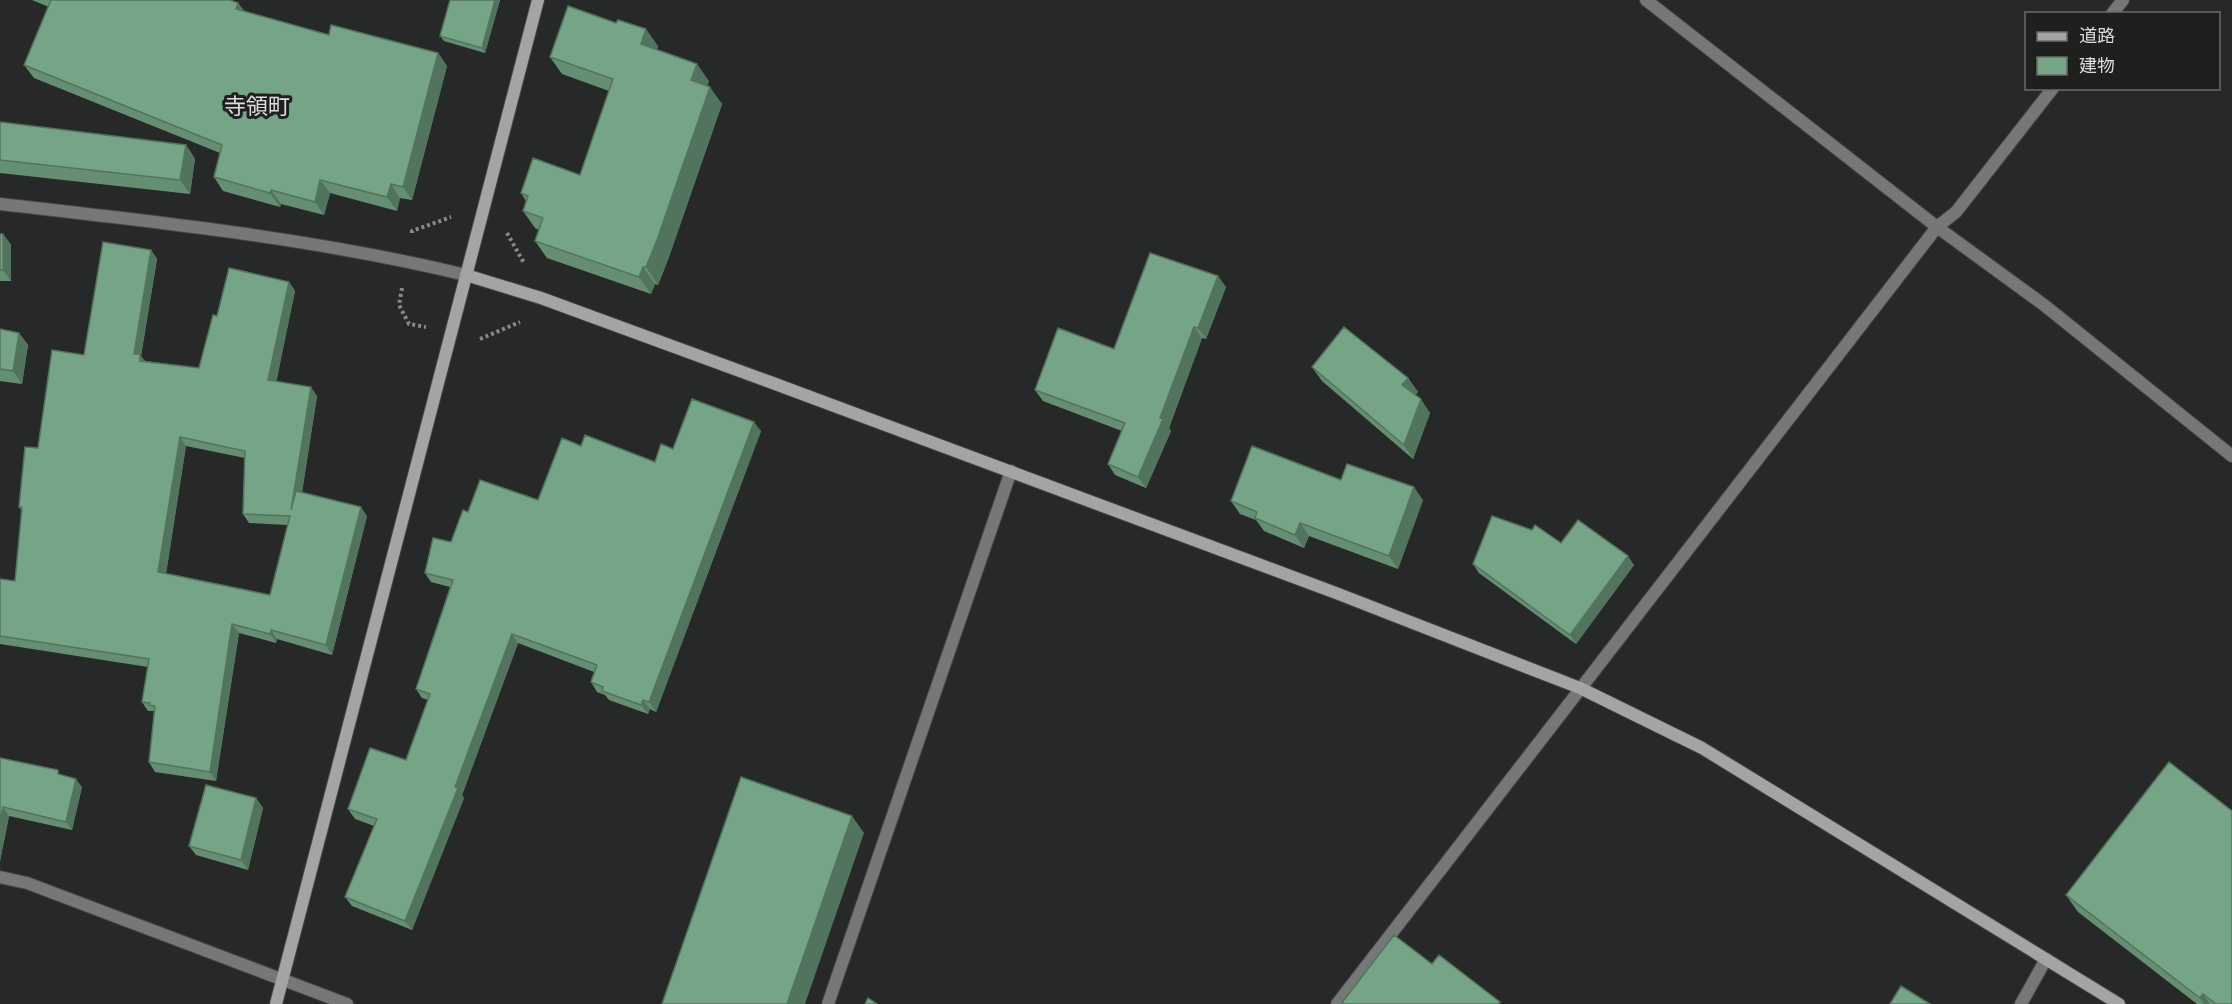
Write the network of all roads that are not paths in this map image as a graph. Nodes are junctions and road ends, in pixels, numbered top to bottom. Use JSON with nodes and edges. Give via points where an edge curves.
{"nodes":[{"id":1,"x":538,"y":0,"type":"edge"},
{"id":2,"x":1647,"y":0,"type":"edge"},
{"id":3,"x":2123,"y":0,"type":"edge"},
{"id":4,"x":2114,"y":12,"type":"edge"},
{"id":5,"x":2051,"y":90,"type":"edge"},
{"id":6,"x":0,"y":204,"type":"edge"},
{"id":7,"x":1937,"y":227,"type":"junction"},
{"id":8,"x":466,"y":275,"type":"junction"},
{"id":9,"x":2232,"y":456,"type":"edge"},
{"id":10,"x":1011,"y":471,"type":"junction"},
{"id":11,"x":1580,"y":688,"type":"junction"},
{"id":12,"x":0,"y":877,"type":"edge"},
{"id":13,"x":2046,"y":959,"type":"junction"},
{"id":14,"x":283,"y":980,"type":"junction"},
{"id":15,"x":276,"y":1004,"type":"edge"},
{"id":16,"x":346,"y":1004,"type":"edge"},
{"id":17,"x":828,"y":1004,"type":"edge"},
{"id":18,"x":1337,"y":1004,"type":"edge"},
{"id":19,"x":2021,"y":1004,"type":"edge"},
{"id":20,"x":2119,"y":1004,"type":"edge"}],
"edges":[{"from":1,"to":8,"type":"street"},
{"from":2,"to":7,"type":"street"},
{"from":3,"to":4,"type":"street"},
{"from":5,"to":7,"type":"street","via":[[1956,212]]},
{"from":6,"to":8,"type":"street","via":[[224,230]]},
{"from":7,"to":9,"type":"street","via":[[2044,305]]},
{"from":7,"to":11,"type":"street"},
{"from":8,"to":10,"type":"street","via":[[541,298]]},
{"from":8,"to":14,"type":"street"},
{"from":10,"to":11,"type":"street"},
{"from":10,"to":17,"type":"street"},
{"from":11,"to":13,"type":"street","via":[[1702,748]]},
{"from":11,"to":18,"type":"street"},
{"from":12,"to":14,"type":"street","via":[[27,883]]},
{"from":13,"to":19,"type":"street"},
{"from":13,"to":20,"type":"street"},
{"from":14,"to":15,"type":"street"},
{"from":14,"to":16,"type":"street"}]}
